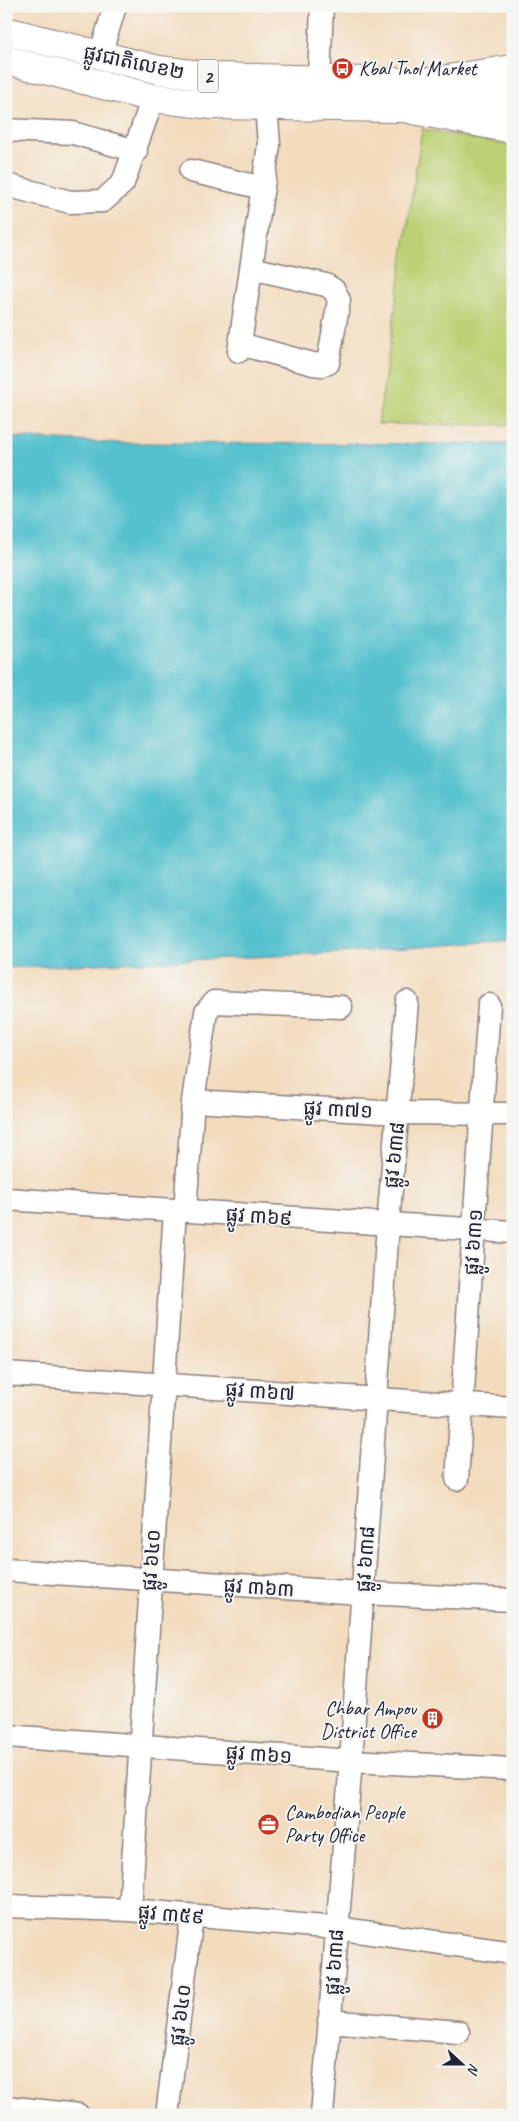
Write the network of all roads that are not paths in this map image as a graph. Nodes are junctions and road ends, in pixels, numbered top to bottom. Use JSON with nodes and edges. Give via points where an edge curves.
{"nodes":[{"id":1,"x":115,"y":6,"type":"edge"},
{"id":2,"x":322,"y":6,"type":"edge"},
{"id":3,"x":6,"y":31,"type":"edge"},
{"id":4,"x":100,"y":56,"type":"junction"},
{"id":5,"x":6,"y":60,"type":"edge"},
{"id":6,"x":513,"y":69,"type":"edge"},
{"id":7,"x":319,"y":79,"type":"junction"},
{"id":8,"x":513,"y":85,"type":"edge"},
{"id":9,"x":414,"y":97,"type":"junction"},
{"id":10,"x":153,"y":98,"type":"junction"},
{"id":11,"x":266,"y":105,"type":"junction"},
{"id":12,"x":513,"y":110,"type":"edge"},
{"id":13,"x":513,"y":129,"type":"edge"},
{"id":14,"x":6,"y":130,"type":"edge"},
{"id":15,"x":136,"y":151,"type":"junction"},
{"id":16,"x":191,"y":171,"type":"dead end"},
{"id":17,"x":6,"y":185,"type":"edge"},
{"id":18,"x":263,"y":188,"type":"junction"},
{"id":19,"x":251,"y":268,"type":"junction"},
{"id":20,"x":407,"y":1002,"type":"dead end"},
{"id":21,"x":489,"y":1005,"type":"dead end"},
{"id":22,"x":341,"y":1007,"type":"dead end"},
{"id":23,"x":193,"y":1101,"type":"junction"},
{"id":24,"x":399,"y":1113,"type":"junction"},
{"id":25,"x":482,"y":1114,"type":"junction"},
{"id":26,"x":513,"y":1114,"type":"edge"},
{"id":27,"x":6,"y":1199,"type":"edge"},
{"id":28,"x":180,"y":1210,"type":"junction"},
{"id":29,"x":388,"y":1224,"type":"junction"},
{"id":30,"x":474,"y":1229,"type":"junction"},
{"id":31,"x":513,"y":1232,"type":"edge"},
{"id":32,"x":6,"y":1374,"type":"edge"},
{"id":33,"x":162,"y":1384,"type":"junction"},
{"id":34,"x":376,"y":1399,"type":"junction"},
{"id":35,"x":461,"y":1404,"type":"junction"},
{"id":36,"x":513,"y":1408,"type":"edge"},
{"id":37,"x":457,"y":1479,"type":"dead end"},
{"id":38,"x":6,"y":1570,"type":"edge"},
{"id":39,"x":150,"y":1580,"type":"junction"},
{"id":40,"x":362,"y":1593,"type":"junction"},
{"id":41,"x":513,"y":1600,"type":"edge"},
{"id":42,"x":6,"y":1736,"type":"edge"},
{"id":43,"x":140,"y":1745,"type":"junction"},
{"id":44,"x":351,"y":1761,"type":"junction"},
{"id":45,"x":513,"y":1769,"type":"edge"},
{"id":46,"x":6,"y":1906,"type":"edge"},
{"id":47,"x":130,"y":1910,"type":"junction"},
{"id":48,"x":192,"y":1916,"type":"junction"},
{"id":49,"x":336,"y":1928,"type":"junction"},
{"id":50,"x":513,"y":1953,"type":"edge"},
{"id":51,"x":329,"y":2021,"type":"junction"},
{"id":52,"x":458,"y":2032,"type":"dead end"},
{"id":53,"x":6,"y":2107,"type":"edge"},
{"id":54,"x":53,"y":2113,"type":"edge"},
{"id":55,"x":78,"y":2115,"type":"edge"},
{"id":56,"x":167,"y":2115,"type":"edge"},
{"id":57,"x":322,"y":2115,"type":"edge"}],
"edges":[{"from":1,"to":4,"type":"street"},
{"from":2,"to":7,"type":"street"},
{"from":3,"to":4,"type":"main road","name":"ផ្លូវជាតិលេខ២","number":"2"},
{"from":4,"to":7,"type":"main road","name":"ផ្លូវជាតិលេខ២","number":"2","via":[[159,70],[217,77]]},
{"from":5,"to":10,"type":"main road","name":"ផ្លូវជាតិលេខ២","number":"2"},
{"from":6,"to":9,"type":"main road"},
{"from":7,"to":9,"type":"main road","name":"ផ្លូវជាតិលេខ២","number":"2"},
{"from":8,"to":9,"type":"main road","number":"2"},
{"from":9,"to":11,"type":"main road","name":"ផ្លូវជាតិលេខ២","number":"2"},
{"from":9,"to":12,"type":"main road","number":"2"},
{"from":9,"to":13,"type":"main road"},
{"from":10,"to":11,"type":"main road","name":"ផ្លូវជាតិលេខ២","number":"2","via":[[212,105]]},
{"from":10,"to":15,"type":"street"},
{"from":11,"to":18,"type":"street","via":[[269,145]]},
{"from":14,"to":15,"type":"street","via":[[73,133]]},
{"from":15,"to":17,"type":"street","via":[[123,183],[103,201],[70,202]]},
{"from":16,"to":18,"type":"street"},
{"from":18,"to":19,"type":"street"},
{"from":19,"to":19,"type":"street","via":[[240,348],[313,364],[328,363],[340,300],[334,290],[326,285]]},
{"from":20,"to":24,"type":"street","name":"ផ្លូវ ៦៣៨"},
{"from":21,"to":25,"type":"street","name":"ផ្លូវ ៦៣១"},
{"from":22,"to":23,"type":"street","name":"ផ្លូវ ៦៤០","via":[[214,1002],[206,1012]]},
{"from":23,"to":24,"type":"street","name":"ផ្លូវ ៣៧១"},
{"from":23,"to":28,"type":"street","name":"ផ្លូវ ៦៤០"},
{"from":24,"to":25,"type":"street","name":"ផ្លូវ ៣៧១"},
{"from":24,"to":29,"type":"street","name":"ផ្លូវ ៦៣៨"},
{"from":25,"to":26,"type":"street","name":"ផ្លូវ ៣៧១"},
{"from":25,"to":30,"type":"street","name":"ផ្លូវ ៦៣១"},
{"from":27,"to":28,"type":"street","name":"ផ្លូវ ៣៦៩"},
{"from":28,"to":29,"type":"street","name":"ផ្លូវ ៣៦៩"},
{"from":28,"to":33,"type":"street","name":"ផ្លូវ ៦៤០"},
{"from":29,"to":30,"type":"street","name":"ផ្លូវ ៣៦៩"},
{"from":29,"to":34,"type":"street","name":"ផ្លូវ ៦៣៨"},
{"from":30,"to":31,"type":"street","name":"ផ្លូវ ៣៦៩"},
{"from":30,"to":35,"type":"street","name":"ផ្លូវ ៦៣១"},
{"from":32,"to":33,"type":"street","name":"ផ្លូវ ៣៦៧"},
{"from":33,"to":34,"type":"street","name":"ផ្លូវ ៣៦៧"},
{"from":33,"to":39,"type":"street","name":"ផ្លូវ ៦៤០"},
{"from":34,"to":35,"type":"street","name":"ផ្លូវ ៣៦៧"},
{"from":34,"to":40,"type":"street","name":"ផ្លូវ ៦៣៨"},
{"from":35,"to":36,"type":"street","name":"ផ្លូវ ៣៦៧"},
{"from":35,"to":37,"type":"street","name":"ផ្លូវ ៦៣១"},
{"from":38,"to":39,"type":"street","name":"ផ្លូវ ៣៦៣"},
{"from":39,"to":40,"type":"street","name":"ផ្លូវ ៣៦៣"},
{"from":39,"to":43,"type":"street","name":"ផ្លូវ ៦៤០"},
{"from":40,"to":41,"type":"street","name":"ផ្លូវ ៣៦៣"},
{"from":40,"to":44,"type":"street","name":"ផ្លូវ ៦៣៨"},
{"from":42,"to":43,"type":"street","name":"ផ្លូវ ៣៦១"},
{"from":43,"to":44,"type":"street","name":"ផ្លូវ ៣៦១"},
{"from":43,"to":47,"type":"street","name":"ផ្លូវ ៦៤០"},
{"from":44,"to":45,"type":"street","name":"ផ្លូវ ៣៦១"},
{"from":44,"to":49,"type":"street","name":"ផ្លូវ ៦៣៨"},
{"from":46,"to":47,"type":"street","name":"ផ្លូវ ៣៥៩"},
{"from":47,"to":48,"type":"street","name":"ផ្លូវ ៣៥៩"},
{"from":48,"to":49,"type":"street","name":"ផ្លូវ ៣៥៩"},
{"from":48,"to":56,"type":"street","name":"ផ្លូវ ៦៤០"},
{"from":49,"to":50,"type":"street","name":"ផ្លូវ ៣៥៩"},
{"from":49,"to":51,"type":"street","name":"ផ្លូវ ៦៣៨"},
{"from":51,"to":52,"type":"street"},
{"from":51,"to":57,"type":"street","name":"ផ្លូវ ៦៣៨"},
{"from":53,"to":54,"type":"street"},
{"from":54,"to":55,"type":"street"}]}
